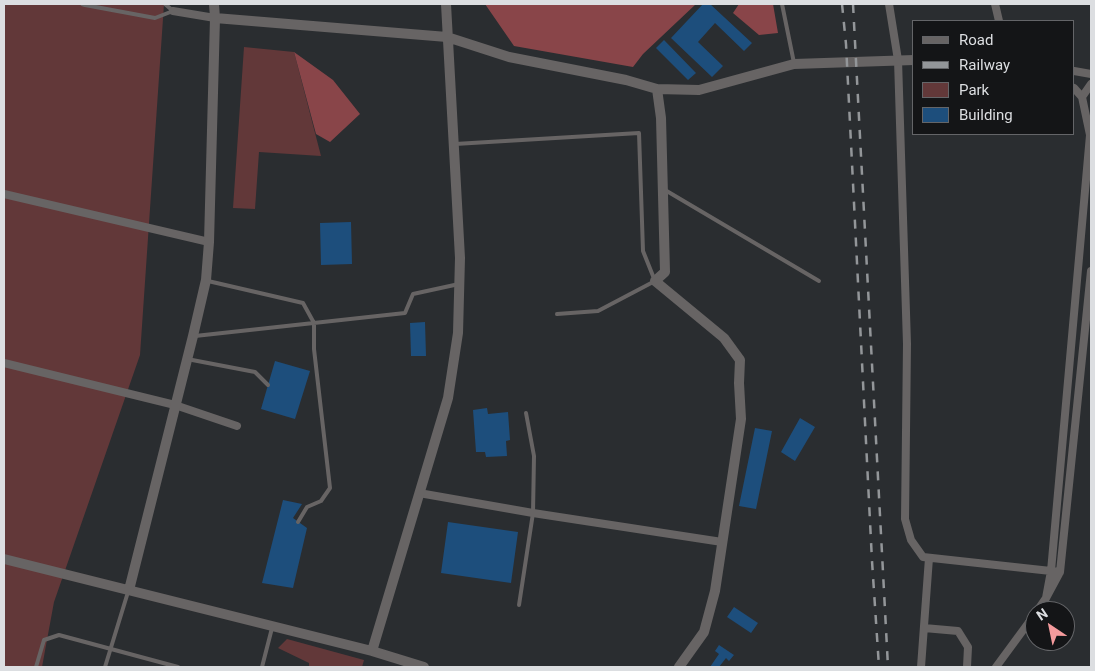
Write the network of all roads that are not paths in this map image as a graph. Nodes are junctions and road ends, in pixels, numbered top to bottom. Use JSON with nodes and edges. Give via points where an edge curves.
{"nodes":[{"id":1,"x":82,"y":4,"type":"edge"},
{"id":2,"x":165,"y":4,"type":"edge"},
{"id":3,"x":214,"y":4,"type":"edge"},
{"id":4,"x":446,"y":4,"type":"edge"},
{"id":5,"x":782,"y":4,"type":"edge"},
{"id":6,"x":889,"y":4,"type":"edge"},
{"id":7,"x":996,"y":6,"type":"edge"},
{"id":8,"x":173,"y":11,"type":"junction"},
{"id":9,"x":215,"y":18,"type":"junction"},
{"id":10,"x":994,"y":20,"type":"edge"},
{"id":11,"x":998,"y":20,"type":"edge"},
{"id":12,"x":447,"y":37,"type":"junction"},
{"id":13,"x":898,"y":60,"type":"junction"},
{"id":14,"x":912,"y":60,"type":"edge"},
{"id":15,"x":794,"y":64,"type":"junction"},
{"id":16,"x":1075,"y":71,"type":"edge"},
{"id":17,"x":1091,"y":74,"type":"edge"},
{"id":18,"x":1091,"y":84,"type":"edge"},
{"id":19,"x":657,"y":89,"type":"junction"},
{"id":20,"x":1075,"y":89,"type":"edge"},
{"id":21,"x":1082,"y":98,"type":"junction"},
{"id":22,"x":1090,"y":129,"type":"edge"},
{"id":23,"x":453,"y":144,"type":"junction"},
{"id":24,"x":663,"y":189,"type":"junction"},
{"id":25,"x":4,"y":194,"type":"edge"},
{"id":26,"x":209,"y":242,"type":"junction"},
{"id":27,"x":1091,"y":270,"type":"edge"},
{"id":28,"x":206,"y":280,"type":"junction"},
{"id":29,"x":655,"y":281,"type":"junction"},
{"id":30,"x":819,"y":281,"type":"dead end"},
{"id":31,"x":459,"y":284,"type":"junction"},
{"id":32,"x":557,"y":314,"type":"dead end"},
{"id":33,"x":314,"y":323,"type":"junction"},
{"id":34,"x":193,"y":336,"type":"junction"},
{"id":35,"x":187,"y":358,"type":"junction"},
{"id":36,"x":4,"y":363,"type":"edge"},
{"id":37,"x":268,"y":385,"type":"dead end"},
{"id":38,"x":175,"y":406,"type":"junction"},
{"id":39,"x":526,"y":413,"type":"dead end"},
{"id":40,"x":237,"y":426,"type":"dead end"},
{"id":41,"x":419,"y":493,"type":"junction"},
{"id":42,"x":532,"y":513,"type":"junction"},
{"id":43,"x":298,"y":522,"type":"dead end"},
{"id":44,"x":722,"y":542,"type":"junction"},
{"id":45,"x":929,"y":558,"type":"junction"},
{"id":46,"x":4,"y":559,"type":"edge"},
{"id":47,"x":1051,"y":571,"type":"junction"},
{"id":48,"x":1060,"y":572,"type":"junction"},
{"id":49,"x":129,"y":590,"type":"junction"},
{"id":50,"x":1046,"y":598,"type":"junction"},
{"id":51,"x":1044,"y":601,"type":"edge"},
{"id":52,"x":519,"y":604,"type":"dead end"},
{"id":53,"x":272,"y":626,"type":"junction"},
{"id":54,"x":1025,"y":627,"type":"edge"},
{"id":55,"x":924,"y":628,"type":"junction"},
{"id":56,"x":111,"y":649,"type":"junction"},
{"id":57,"x":372,"y":651,"type":"junction"},
{"id":58,"x":36,"y":667,"type":"edge"},
{"id":59,"x":105,"y":667,"type":"edge"},
{"id":60,"x":178,"y":667,"type":"edge"},
{"id":61,"x":262,"y":667,"type":"edge"},
{"id":62,"x":424,"y":667,"type":"edge"},
{"id":63,"x":679,"y":667,"type":"edge"},
{"id":64,"x":921,"y":667,"type":"edge"},
{"id":65,"x":967,"y":667,"type":"edge"},
{"id":66,"x":996,"y":667,"type":"edge"}],
"edges":[{"from":1,"to":8,"type":"lane","via":[[155,18]]},
{"from":2,"to":8,"type":"lane"},
{"from":3,"to":9,"type":"street"},
{"from":4,"to":12,"type":"street"},
{"from":5,"to":15,"type":"lane"},
{"from":6,"to":13,"type":"street"},
{"from":7,"to":10,"type":"street"},
{"from":7,"to":11,"type":"street"},
{"from":8,"to":9,"type":"street"},
{"from":9,"to":12,"type":"street"},
{"from":9,"to":26,"type":"street"},
{"from":12,"to":19,"type":"street","via":[[509,57]]},
{"from":12,"to":23,"type":"street"},
{"from":13,"to":14,"type":"street"},
{"from":13,"to":15,"type":"street"},
{"from":13,"to":45,"type":"street","via":[[906,344],[905,519],[911,540],[923,557]]},
{"from":15,"to":19,"type":"street","via":[[699,90]]},
{"from":16,"to":17,"type":"street"},
{"from":18,"to":21,"type":"street"},
{"from":19,"to":24,"type":"street","via":[[662,118]]},
{"from":20,"to":21,"type":"street"},
{"from":21,"to":22,"type":"street"},
{"from":22,"to":47,"type":"street"},
{"from":23,"to":29,"type":"lane","via":[[639,133],[643,251]]},
{"from":23,"to":31,"type":"street"},
{"from":24,"to":29,"type":"street","via":[[665,272]]},
{"from":24,"to":30,"type":"lane"},
{"from":25,"to":26,"type":"street"},
{"from":26,"to":28,"type":"street"},
{"from":27,"to":48,"type":"street"},
{"from":28,"to":33,"type":"lane","via":[[304,303]]},
{"from":28,"to":34,"type":"street"},
{"from":29,"to":32,"type":"lane","via":[[598,311]]},
{"from":29,"to":44,"type":"street","via":[[724,338],[740,360],[741,419]]},
{"from":31,"to":33,"type":"lane","via":[[413,294],[405,313]]},
{"from":31,"to":41,"type":"street","via":[[458,334],[448,398]]},
{"from":33,"to":34,"type":"lane"},
{"from":33,"to":43,"type":"lane","via":[[314,349],[330,488],[321,501],[307,507]]},
{"from":34,"to":35,"type":"street"},
{"from":35,"to":37,"type":"lane","via":[[255,372]]},
{"from":35,"to":38,"type":"street"},
{"from":36,"to":38,"type":"street"},
{"from":38,"to":40,"type":"street"},
{"from":38,"to":49,"type":"street"},
{"from":39,"to":42,"type":"lane","via":[[534,456]]},
{"from":41,"to":42,"type":"street"},
{"from":41,"to":57,"type":"street"},
{"from":42,"to":44,"type":"street"},
{"from":42,"to":52,"type":"lane"},
{"from":44,"to":63,"type":"street","via":[[715,591],[704,632]]},
{"from":45,"to":47,"type":"street"},
{"from":45,"to":55,"type":"street"},
{"from":46,"to":49,"type":"street"},
{"from":47,"to":48,"type":"street"},
{"from":47,"to":50,"type":"street"},
{"from":48,"to":50,"type":"street"},
{"from":49,"to":53,"type":"street"},
{"from":49,"to":56,"type":"lane"},
{"from":50,"to":51,"type":"street"},
{"from":53,"to":57,"type":"street"},
{"from":53,"to":61,"type":"lane"},
{"from":54,"to":66,"type":"street"},
{"from":55,"to":64,"type":"street"},
{"from":55,"to":65,"type":"street","via":[[958,631],[968,647]]},
{"from":56,"to":58,"type":"lane","via":[[59,635],[44,640]]},
{"from":56,"to":59,"type":"lane"},
{"from":56,"to":60,"type":"lane"},
{"from":57,"to":62,"type":"street"}]}
